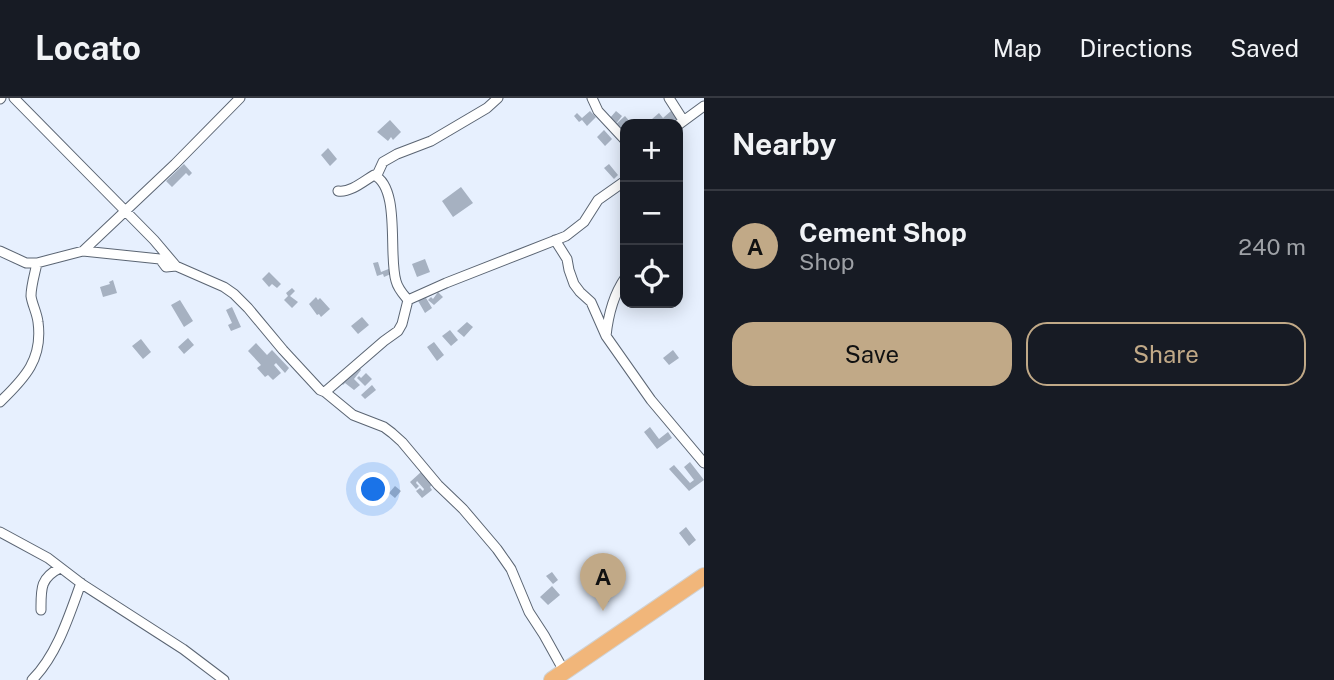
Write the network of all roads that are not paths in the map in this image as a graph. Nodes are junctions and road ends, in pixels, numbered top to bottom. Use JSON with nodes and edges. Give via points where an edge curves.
{"nodes":[{"id":1,"x":14,"y":98,"type":"edge"},
{"id":2,"x":240,"y":98,"type":"edge"},
{"id":3,"x":498,"y":98,"type":"edge"},
{"id":4,"x":592,"y":98,"type":"edge"},
{"id":5,"x":669,"y":98,"type":"edge"},
{"id":6,"x":704,"y":106,"type":"edge"},
{"id":7,"x":678,"y":119,"type":"edge"},
{"id":8,"x":683,"y":121,"type":"edge"},
{"id":9,"x":620,"y":135,"type":"edge"},
{"id":10,"x":377,"y":176,"type":"junction"},
{"id":11,"x":624,"y":182,"type":"edge"},
{"id":12,"x":338,"y":191,"type":"dead end"},
{"id":13,"x":125,"y":212,"type":"junction"},
{"id":14,"x":555,"y":240,"type":"junction"},
{"id":15,"x":0,"y":251,"type":"edge"},
{"id":16,"x":83,"y":251,"type":"junction"},
{"id":17,"x":37,"y":263,"type":"junction"},
{"id":18,"x":176,"y":266,"type":"junction"},
{"id":19,"x":620,"y":287,"type":"edge"},
{"id":20,"x":408,"y":300,"type":"junction"},
{"id":21,"x":606,"y":336,"type":"junction"},
{"id":22,"x":325,"y":392,"type":"junction"},
{"id":23,"x":0,"y":402,"type":"edge"},
{"id":24,"x":704,"y":463,"type":"edge"},
{"id":25,"x":0,"y":532,"type":"edge"},
{"id":26,"x":60,"y":568,"type":"junction"},
{"id":27,"x":704,"y":576,"type":"edge"},
{"id":28,"x":81,"y":583,"type":"junction"},
{"id":29,"x":41,"y":610,"type":"dead end"},
{"id":30,"x":558,"y":676,"type":"edge"},
{"id":31,"x":32,"y":680,"type":"edge"},
{"id":32,"x":224,"y":680,"type":"edge"}],
"edges":[{"from":1,"to":13,"type":"street"},
{"from":2,"to":13,"type":"street"},
{"from":3,"to":10,"type":"street","via":[[431,141],[383,162]]},
{"from":4,"to":9,"type":"street"},
{"from":5,"to":7,"type":"street"},
{"from":6,"to":8,"type":"street"},
{"from":10,"to":12,"type":"street"},
{"from":10,"to":20,"type":"street","via":[[389,195],[396,281]]},
{"from":11,"to":14,"type":"street","via":[[598,200],[584,222]]},
{"from":13,"to":16,"type":"street"},
{"from":13,"to":18,"type":"street"},
{"from":14,"to":20,"type":"street"},
{"from":14,"to":21,"type":"street"},
{"from":15,"to":17,"type":"street"},
{"from":16,"to":17,"type":"street"},
{"from":16,"to":18,"type":"street","via":[[160,259],[166,267]]},
{"from":17,"to":23,"type":"street","via":[[31,296],[38,320],[38,352]]},
{"from":18,"to":22,"type":"street","via":[[234,294]]},
{"from":19,"to":21,"type":"street"},
{"from":20,"to":22,"type":"street","via":[[398,331]]},
{"from":21,"to":24,"type":"street"},
{"from":22,"to":30,"type":"street","via":[[353,415],[384,427],[402,442],[497,549],[544,635]]},
{"from":25,"to":26,"type":"street"},
{"from":26,"to":28,"type":"street"},
{"from":26,"to":29,"type":"street","via":[[42,584]]},
{"from":27,"to":30,"type":"highway"},
{"from":28,"to":31,"type":"street","via":[[53,649]]},
{"from":28,"to":32,"type":"street"}]}
